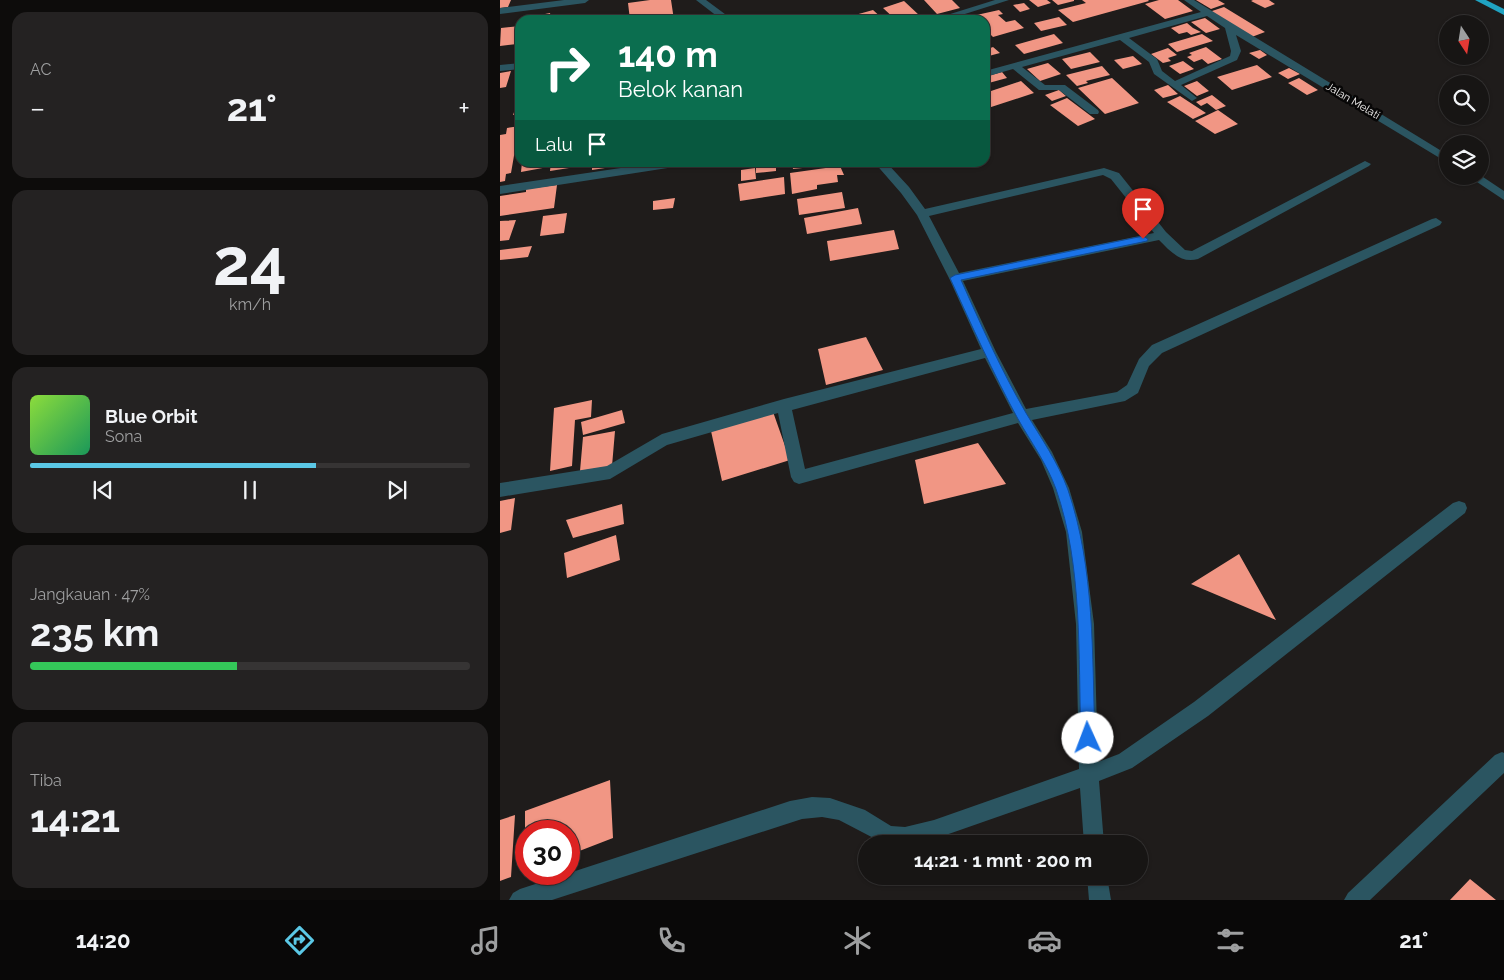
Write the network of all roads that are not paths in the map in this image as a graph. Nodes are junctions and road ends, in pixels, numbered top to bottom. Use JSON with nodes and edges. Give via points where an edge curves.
{"nodes":[{"id":1,"x":516,"y":0,"type":"edge"},
{"id":2,"x":585,"y":0,"type":"edge"},
{"id":3,"x":700,"y":0,"type":"edge"},
{"id":4,"x":1005,"y":0,"type":"edge"},
{"id":5,"x":1188,"y":0,"type":"edge"},
{"id":6,"x":1479,"y":0,"type":"edge"},
{"id":7,"x":520,"y":9,"type":"junction"},
{"id":8,"x":500,"y":11,"type":"edge"},
{"id":9,"x":1504,"y":12,"type":"edge"},
{"id":10,"x":1208,"y":13,"type":"junction"},
{"id":11,"x":721,"y":15,"type":"edge"},
{"id":12,"x":953,"y":15,"type":"edge"},
{"id":13,"x":1229,"y":26,"type":"junction"},
{"id":14,"x":1121,"y":36,"type":"junction"},
{"id":15,"x":515,"y":66,"type":"edge"},
{"id":16,"x":1015,"y":66,"type":"junction"},
{"id":17,"x":500,"y":68,"type":"edge"},
{"id":18,"x":990,"y":73,"type":"edge"},
{"id":19,"x":1174,"y":85,"type":"junction"},
{"id":20,"x":1192,"y":98,"type":"dead end"},
{"id":21,"x":1094,"y":112,"type":"dead end"},
{"id":22,"x":1439,"y":154,"type":"edge"},
{"id":23,"x":1365,"y":164,"type":"dead end"},
{"id":24,"x":654,"y":167,"type":"edge"},
{"id":25,"x":884,"y":167,"type":"edge"},
{"id":26,"x":1487,"y":185,"type":"edge"},
{"id":27,"x":500,"y":190,"type":"edge"},
{"id":28,"x":1504,"y":196,"type":"edge"},
{"id":29,"x":922,"y":214,"type":"junction"},
{"id":30,"x":1436,"y":222,"type":"dead end"},
{"id":31,"x":1162,"y":235,"type":"junction"},
{"id":32,"x":955,"y":278,"type":"junction"},
{"id":33,"x":988,"y":352,"type":"junction"},
{"id":34,"x":784,"y":406,"type":"junction"},
{"id":35,"x":1022,"y":416,"type":"junction"},
{"id":36,"x":500,"y":490,"type":"edge"},
{"id":37,"x":1459,"y":508,"type":"dead end"},
{"id":38,"x":1502,"y":762,"type":"dead end"},
{"id":39,"x":1089,"y":775,"type":"junction"},
{"id":40,"x":1093,"y":835,"type":"edge"},
{"id":41,"x":1098,"y":885,"type":"edge"},
{"id":42,"x":520,"y":900,"type":"edge"},
{"id":43,"x":1100,"y":900,"type":"edge"},
{"id":44,"x":1354,"y":900,"type":"edge"}],
"edges":[{"from":1,"to":7,"type":"street"},
{"from":2,"to":7,"type":"street"},
{"from":3,"to":11,"type":"street"},
{"from":4,"to":12,"type":"street"},
{"from":5,"to":10,"type":"street","name":"Jalan Melati"},
{"from":6,"to":9,"type":"highway"},
{"from":7,"to":8,"type":"street"},
{"from":10,"to":13,"type":"street","name":"Jalan Melati"},
{"from":10,"to":14,"type":"street"},
{"from":13,"to":19,"type":"street","via":[[1236,51],[1234,58]]},
{"from":13,"to":22,"type":"street","name":"Jalan Melati"},
{"from":14,"to":16,"type":"street"},
{"from":14,"to":19,"type":"street","via":[[1154,61],[1157,72]]},
{"from":15,"to":17,"type":"street"},
{"from":16,"to":18,"type":"street"},
{"from":16,"to":21,"type":"street","via":[[1043,88],[1060,87]]},
{"from":19,"to":20,"type":"street"},
{"from":23,"to":31,"type":"street","via":[[1194,256],[1181,254]]},
{"from":24,"to":27,"type":"street"},
{"from":25,"to":29,"type":"street"},
{"from":26,"to":28,"type":"street"},
{"from":29,"to":31,"type":"street","via":[[1104,171],[1115,176]]},
{"from":29,"to":32,"type":"street"},
{"from":30,"to":35,"type":"street","via":[[1157,349],[1140,366],[1133,389],[1125,395]]},
{"from":31,"to":32,"type":"street"},
{"from":32,"to":33,"type":"street"},
{"from":33,"to":34,"type":"street"},
{"from":33,"to":35,"type":"street"},
{"from":34,"to":35,"type":"street","via":[[799,477]]},
{"from":34,"to":36,"type":"street","via":[[662,440],[610,472]]},
{"from":35,"to":39,"type":"street","via":[[1061,488],[1074,532],[1085,624]]},
{"from":37,"to":39,"type":"street","via":[[1201,709],[1125,761]]},
{"from":38,"to":44,"type":"street"},
{"from":39,"to":40,"type":"street"},
{"from":39,"to":42,"type":"street","via":[[910,836],[888,835],[856,816],[828,807],[810,806]]},
{"from":41,"to":43,"type":"street"}]}
